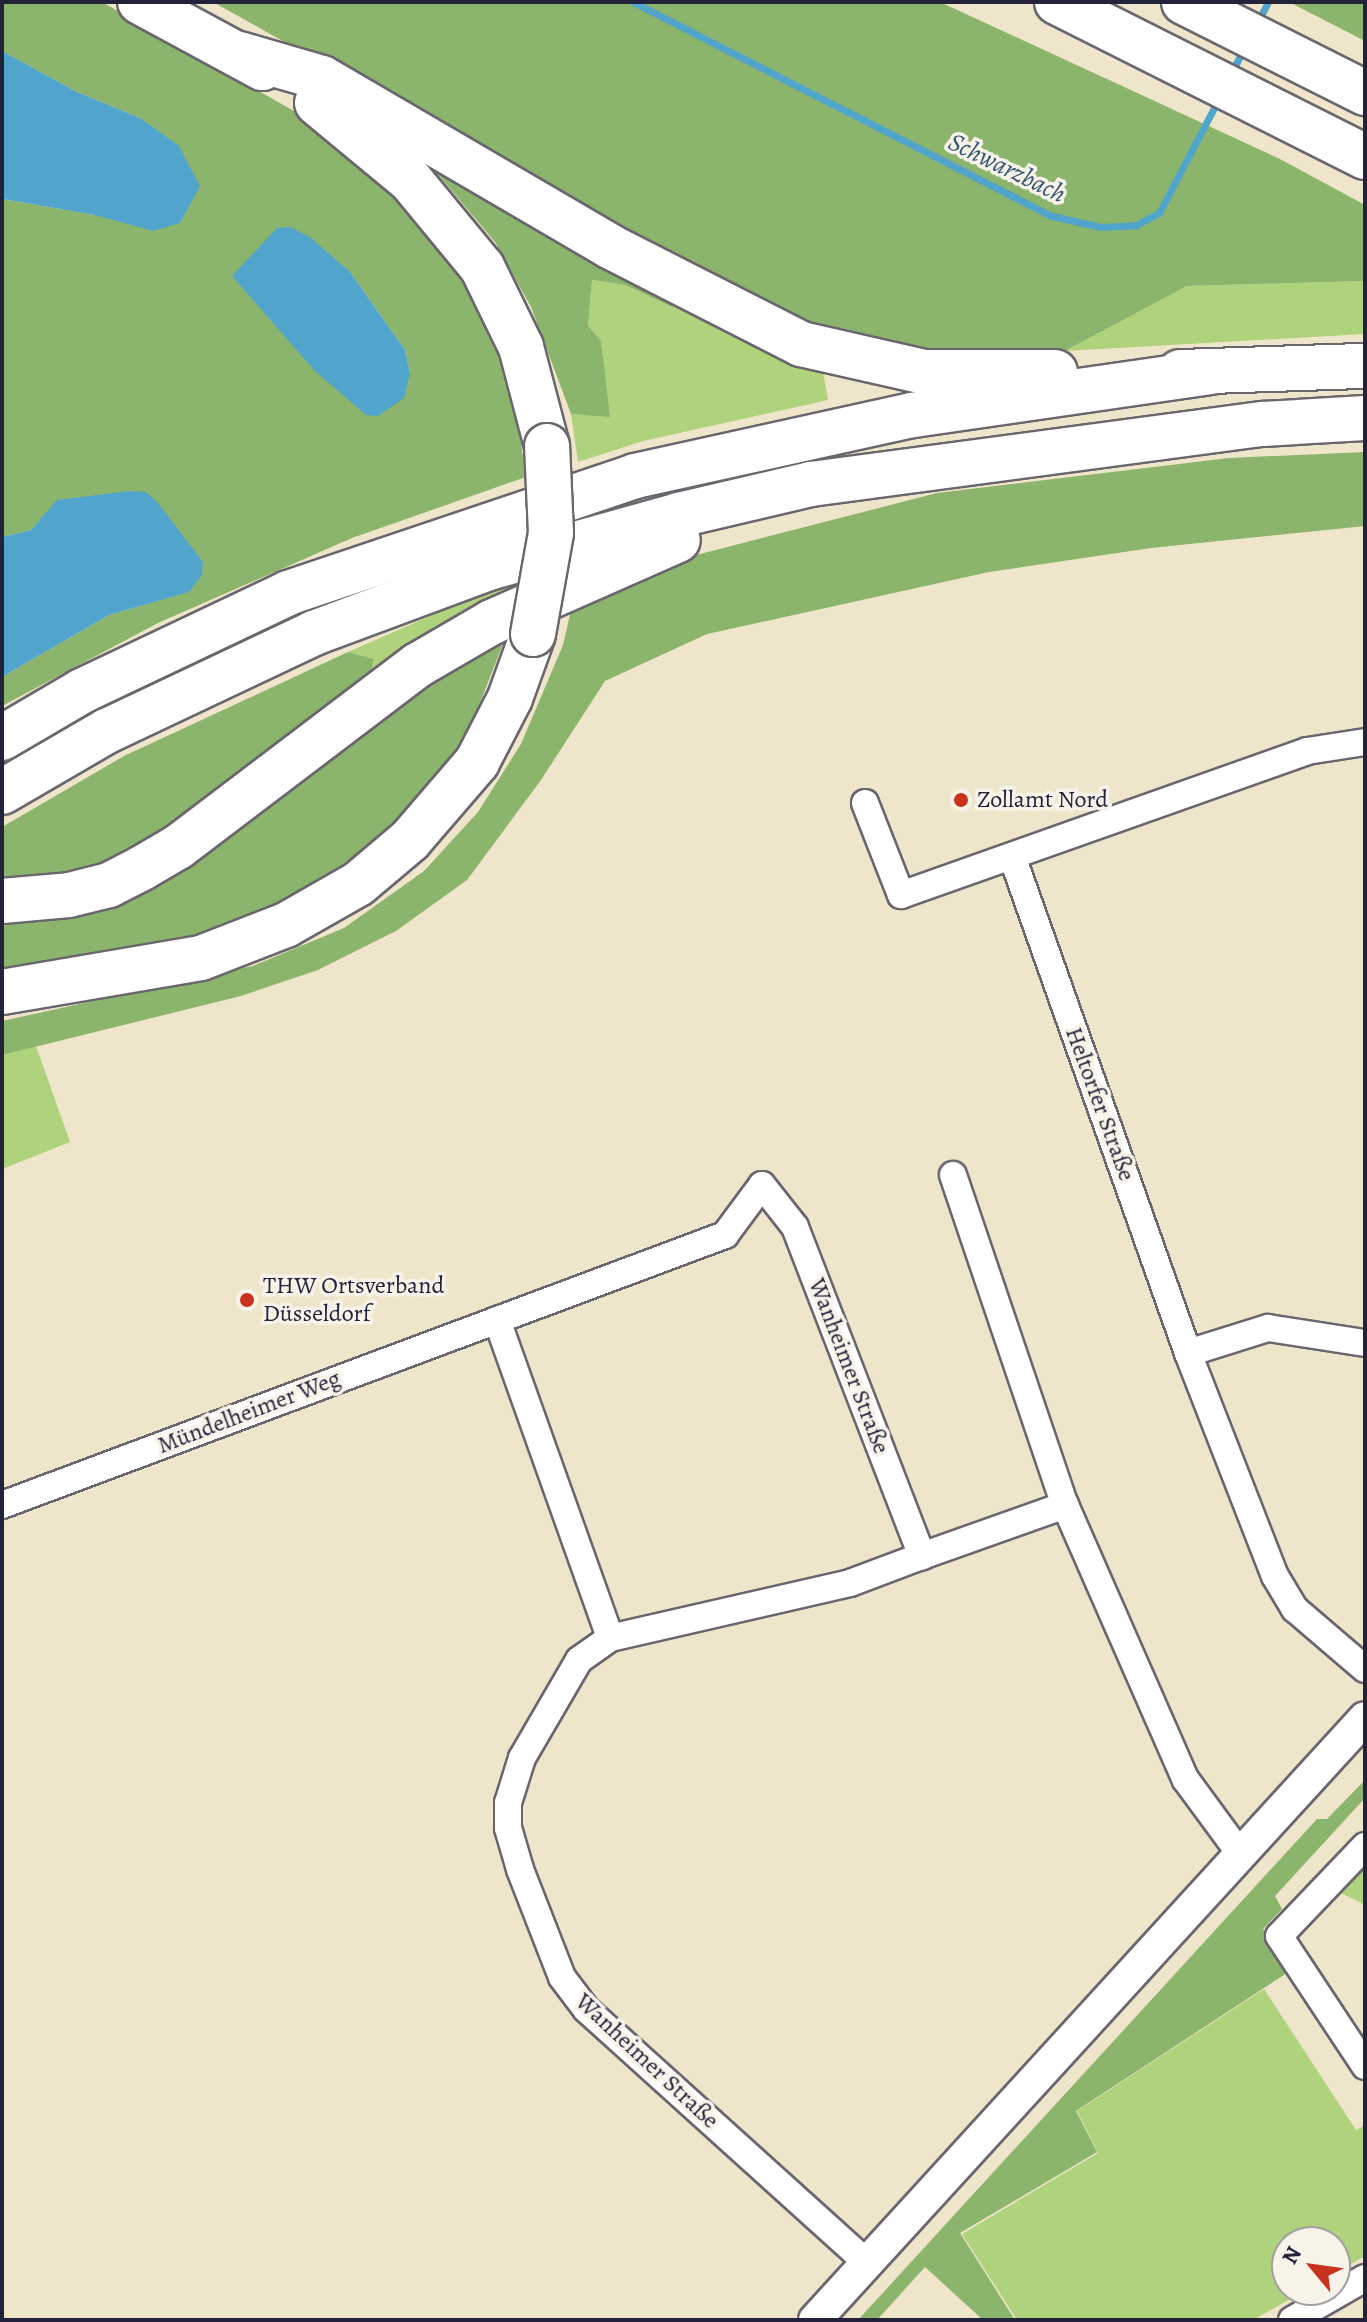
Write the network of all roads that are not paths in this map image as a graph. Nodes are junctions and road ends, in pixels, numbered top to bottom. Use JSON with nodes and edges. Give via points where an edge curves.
{"nodes":[{"id":1,"x":140,"y":2,"type":"edge"},
{"id":2,"x":1057,"y":2,"type":"edge"},
{"id":3,"x":1184,"y":2,"type":"edge"},
{"id":4,"x":239,"y":54,"type":"junction"},
{"id":5,"x":1365,"y":93,"type":"edge"},
{"id":6,"x":1365,"y":157,"type":"edge"},
{"id":7,"x":1365,"y":366,"type":"edge"},
{"id":8,"x":1210,"y":372,"type":"junction"},
{"id":9,"x":1365,"y":418,"type":"edge"},
{"id":10,"x":811,"y":484,"type":"junction"},
{"id":11,"x":2,"y":738,"type":"edge"},
{"id":12,"x":1365,"y":742,"type":"edge"},
{"id":13,"x":2,"y":792,"type":"edge"},
{"id":14,"x":865,"y":803,"type":"dead end"},
{"id":15,"x":1012,"y":856,"type":"junction"},
{"id":16,"x":2,"y":901,"type":"edge"},
{"id":17,"x":2,"y":992,"type":"edge"},
{"id":18,"x":953,"y":1175,"type":"dead end"},
{"id":19,"x":762,"y":1185,"type":"joint"},
{"id":20,"x":497,"y":1320,"type":"junction"},
{"id":21,"x":1365,"y":1343,"type":"edge"},
{"id":22,"x":1188,"y":1353,"type":"junction"},
{"id":23,"x":2,"y":1505,"type":"edge"},
{"id":24,"x":1065,"y":1505,"type":"junction"},
{"id":25,"x":922,"y":1556,"type":"junction"},
{"id":26,"x":610,"y":1638,"type":"junction"},
{"id":27,"x":1365,"y":1669,"type":"edge"},
{"id":28,"x":1365,"y":1718,"type":"edge"},
{"id":29,"x":1365,"y":1846,"type":"edge"},
{"id":30,"x":1241,"y":1855,"type":"junction"},
{"id":31,"x":1365,"y":2066,"type":"edge"},
{"id":32,"x":866,"y":2262,"type":"junction"},
{"id":33,"x":1365,"y":2278,"type":"edge"},
{"id":34,"x":815,"y":2320,"type":"edge"},
{"id":35,"x":1292,"y":2320,"type":"edge"}],
"edges":[{"from":1,"to":4,"type":"highway"},
{"from":2,"to":6,"type":"highway"},
{"from":3,"to":5,"type":"highway"},
{"from":4,"to":8,"type":"highway","via":[[322,78],[609,246],[801,344],[924,372]]},
{"from":4,"to":17,"type":"highway","bridge":true,"via":[[312,98],[443,215],[482,267],[509,318],[531,377],[547,446],[551,533],[533,634],[510,698],[477,762],[410,840],[358,884],[286,925],[201,958]]},
{"from":7,"to":8,"type":"highway"},
{"from":8,"to":11,"type":"highway","via":[[913,415],[635,476],[477,525],[288,593],[82,691]]},
{"from":9,"to":10,"type":"highway","via":[[1263,424]]},
{"from":10,"to":13,"type":"highway","via":[[489,568],[314,633],[107,731]]},
{"from":10,"to":16,"type":"highway","via":[[582,580],[461,640],[342,718],[218,818],[142,868],[109,885],[69,895]]},
{"from":12,"to":15,"type":"street","via":[[1307,751]]},
{"from":14,"to":15,"type":"street","via":[[901,895]]},
{"from":15,"to":22,"type":"street","name":"Heltorfer Straße"},
{"from":18,"to":24,"type":"street"},
{"from":19,"to":20,"type":"street","name":"Mündelheimer Weg","via":[[725,1235]]},
{"from":19,"to":25,"type":"street","name":"Wanheimer Straße","via":[[795,1227]]},
{"from":20,"to":23,"type":"street","name":"Mündelheimer Weg"},
{"from":20,"to":26,"type":"street"},
{"from":21,"to":22,"type":"street","via":[[1268,1328]]},
{"from":22,"to":27,"type":"street","name":"Heltorfer Straße","via":[[1275,1576],[1295,1609]]},
{"from":24,"to":25,"type":"street","name":"Wanheimer Straße"},
{"from":24,"to":30,"type":"street","via":[[1186,1780]]},
{"from":25,"to":26,"type":"street","name":"Wanheimer Straße","via":[[850,1583]]},
{"from":26,"to":32,"type":"street","name":"Wanheimer Straße","via":[[579,1660],[522,1758],[508,1803],[508,1828],[520,1869],[562,1977],[586,2009]]},
{"from":28,"to":30,"type":"street"},
{"from":29,"to":31,"type":"street","via":[[1279,1936]]},
{"from":30,"to":32,"type":"street"},
{"from":32,"to":34,"type":"street"},
{"from":33,"to":35,"type":"street"}]}
